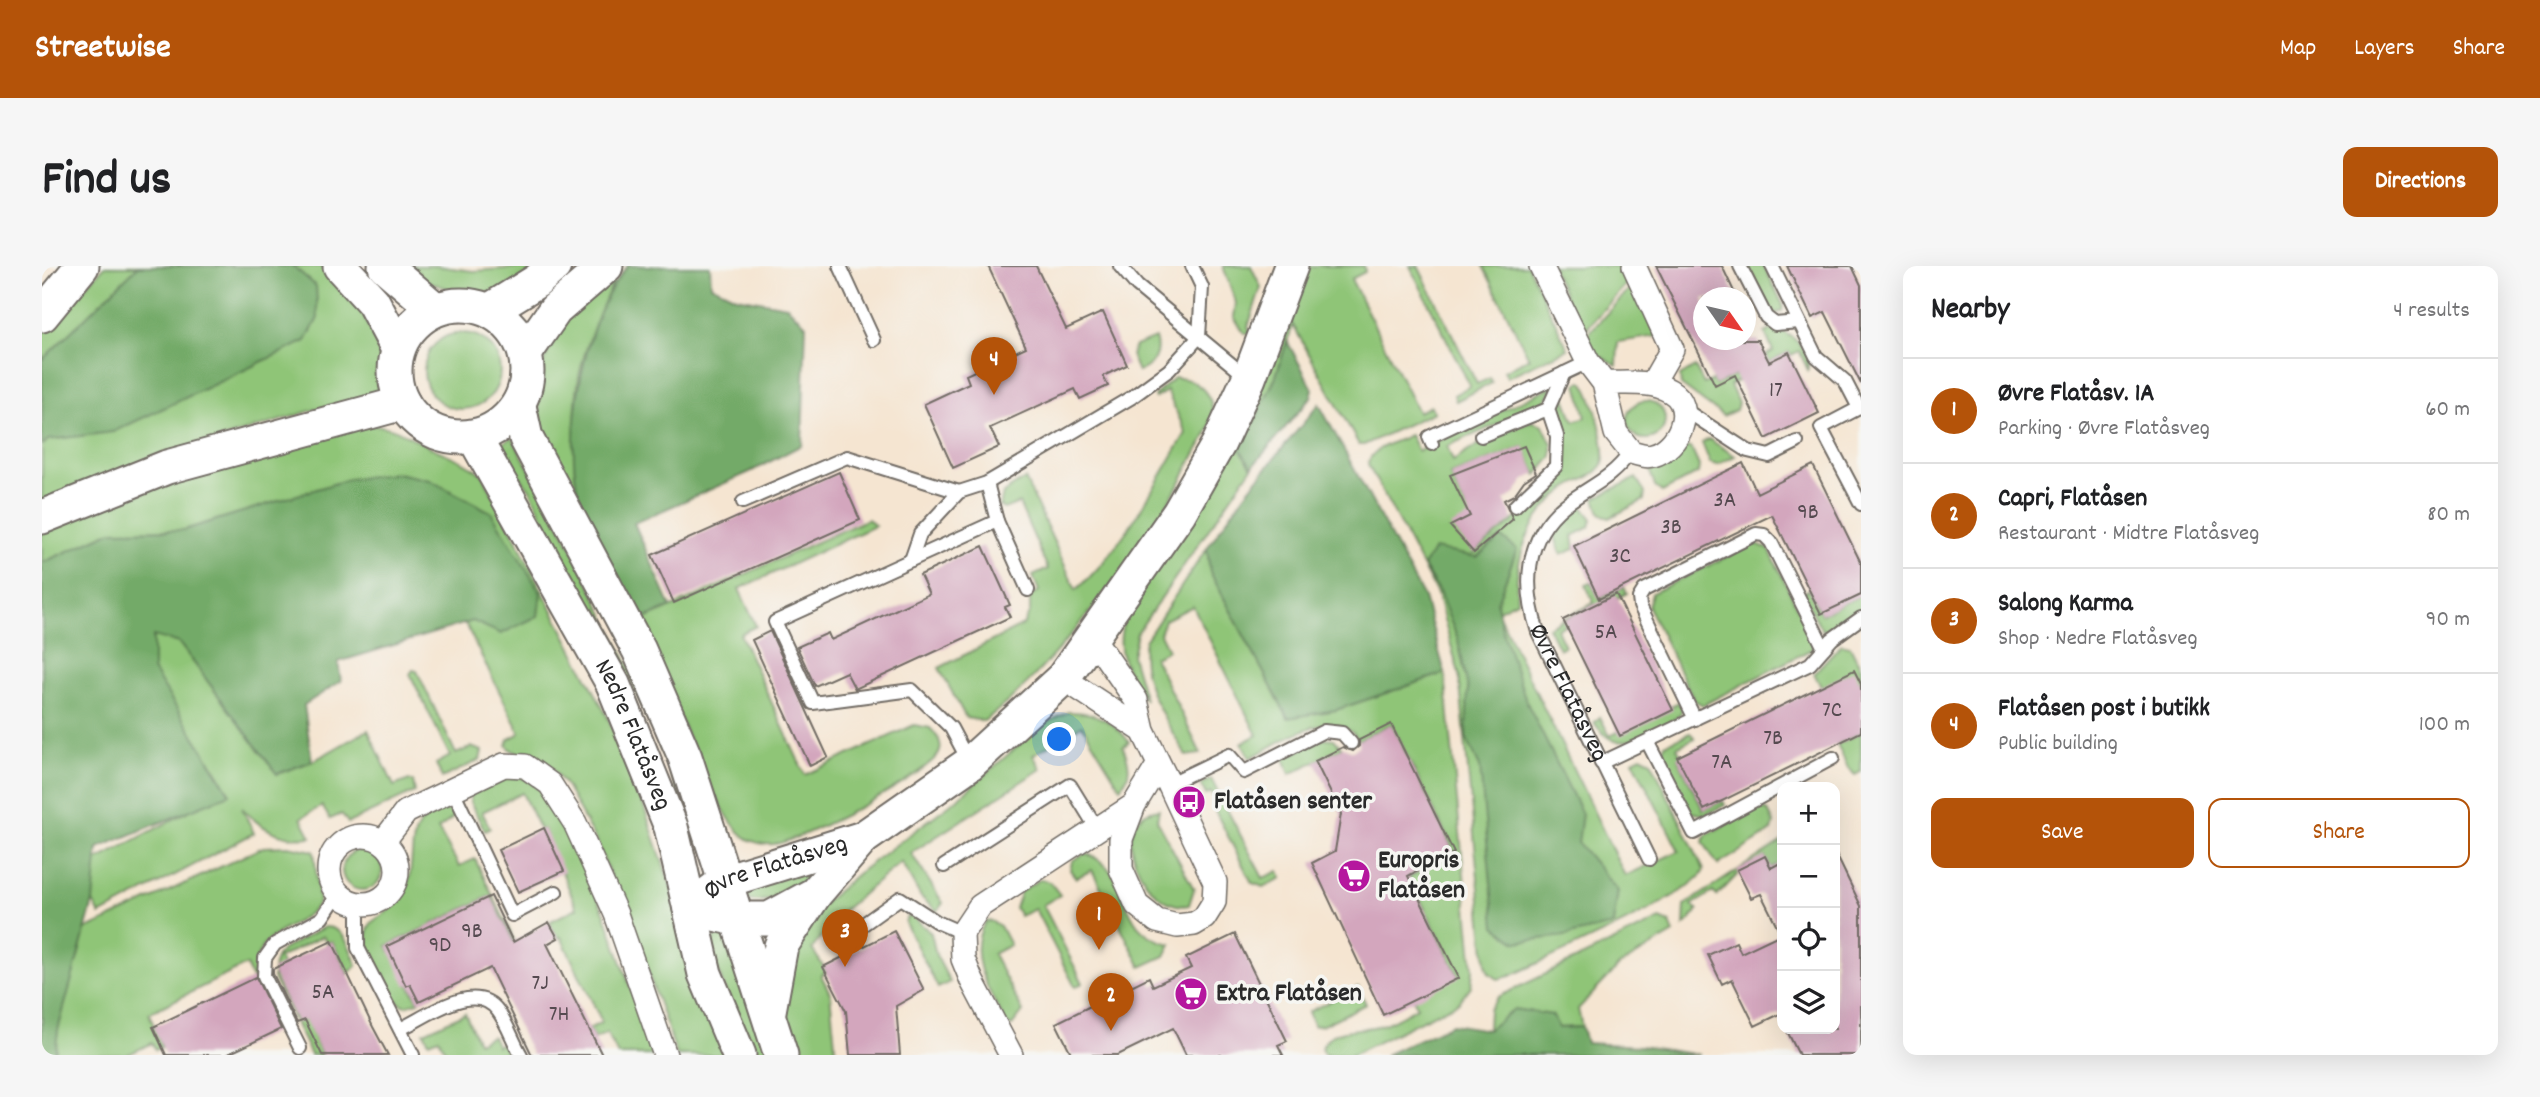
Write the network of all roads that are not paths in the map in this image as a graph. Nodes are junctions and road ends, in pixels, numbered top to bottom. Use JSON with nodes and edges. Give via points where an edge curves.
{"nodes":[{"id":1,"x":82,"y":266,"type":"edge"},
{"id":2,"x":340,"y":266,"type":"edge"},
{"id":3,"x":385,"y":266,"type":"edge"},
{"id":4,"x":554,"y":266,"type":"edge"},
{"id":5,"x":606,"y":266,"type":"edge"},
{"id":6,"x":840,"y":266,"type":"edge"},
{"id":7,"x":1120,"y":266,"type":"edge"},
{"id":8,"x":1192,"y":266,"type":"edge"},
{"id":9,"x":1291,"y":266,"type":"edge"},
{"id":10,"x":1541,"y":266,"type":"edge"},
{"id":11,"x":1634,"y":266,"type":"edge"},
{"id":12,"x":1740,"y":266,"type":"edge"},
{"id":13,"x":1772,"y":266,"type":"edge"},
{"id":14,"x":435,"y":309,"type":"junction"},
{"id":15,"x":490,"y":310,"type":"junction"},
{"id":16,"x":42,"y":315,"type":"edge"},
{"id":17,"x":1799,"y":322,"type":"junction"},
{"id":18,"x":1199,"y":337,"type":"junction"},
{"id":19,"x":874,"y":340,"type":"dead end"},
{"id":20,"x":398,"y":349,"type":"junction"},
{"id":21,"x":526,"y":352,"type":"junction"},
{"id":22,"x":1588,"y":362,"type":"junction"},
{"id":23,"x":1254,"y":364,"type":"junction"},
{"id":24,"x":1564,"y":373,"type":"junction"},
{"id":25,"x":1604,"y":383,"type":"junction"},
{"id":26,"x":1652,"y":384,"type":"junction"},
{"id":27,"x":403,"y":403,"type":"junction"},
{"id":28,"x":519,"y":406,"type":"junction"},
{"id":29,"x":1860,"y":407,"type":"edge"},
{"id":30,"x":1682,"y":408,"type":"junction"},
{"id":31,"x":1548,"y":409,"type":"junction"},
{"id":32,"x":1481,"y":436,"type":"dead end"},
{"id":33,"x":474,"y":437,"type":"junction"},
{"id":34,"x":1797,"y":442,"type":"dead end"},
{"id":35,"x":1432,"y":444,"type":"dead end"},
{"id":36,"x":1631,"y":452,"type":"junction"},
{"id":37,"x":987,"y":483,"type":"junction"},
{"id":38,"x":959,"y":492,"type":"junction"},
{"id":39,"x":743,"y":502,"type":"dead end"},
{"id":40,"x":1861,"y":504,"type":"edge"},
{"id":41,"x":1515,"y":506,"type":"dead end"},
{"id":42,"x":42,"y":517,"type":"edge"},
{"id":43,"x":997,"y":521,"type":"junction"},
{"id":44,"x":911,"y":560,"type":"junction"},
{"id":45,"x":1028,"y":590,"type":"dead end"},
{"id":46,"x":1861,"y":618,"type":"edge"},
{"id":47,"x":1093,"y":638,"type":"junction"},
{"id":48,"x":1825,"y":648,"type":"junction"},
{"id":49,"x":1063,"y":678,"type":"junction"},
{"id":50,"x":1695,"y":719,"type":"junction"},
{"id":51,"x":1143,"y":731,"type":"junction"},
{"id":52,"x":1351,"y":743,"type":"dead end"},
{"id":53,"x":1648,"y":743,"type":"junction"},
{"id":54,"x":1833,"y":758,"type":"dead end"},
{"id":55,"x":969,"y":764,"type":"junction"},
{"id":56,"x":1601,"y":764,"type":"junction"},
{"id":57,"x":1164,"y":774,"type":"junction"},
{"id":58,"x":452,"y":788,"type":"junction"},
{"id":59,"x":1134,"y":804,"type":"junction"},
{"id":60,"x":1097,"y":829,"type":"junction"},
{"id":61,"x":863,"y":838,"type":"junction"},
{"id":62,"x":383,"y":842,"type":"junction"},
{"id":63,"x":1649,"y":859,"type":"dead end"},
{"id":64,"x":944,"y":866,"type":"dead end"},
{"id":65,"x":725,"y":881,"type":"junction"},
{"id":66,"x":556,"y":892,"type":"dead end"},
{"id":67,"x":816,"y":894,"type":"junction"},
{"id":68,"x":348,"y":900,"type":"junction"},
{"id":69,"x":690,"y":909,"type":"junction"},
{"id":70,"x":738,"y":919,"type":"junction"},
{"id":71,"x":851,"y":933,"type":"dead end"},
{"id":72,"x":962,"y":933,"type":"junction"},
{"id":73,"x":768,"y":1016,"type":"junction"},
{"id":74,"x":400,"y":1029,"type":"junction"},
{"id":75,"x":302,"y":1052,"type":"edge"},
{"id":76,"x":287,"y":1055,"type":"edge"},
{"id":77,"x":413,"y":1055,"type":"edge"},
{"id":78,"x":520,"y":1055,"type":"edge"},
{"id":79,"x":665,"y":1055,"type":"edge"},
{"id":80,"x":739,"y":1055,"type":"edge"},
{"id":81,"x":780,"y":1055,"type":"edge"},
{"id":82,"x":1012,"y":1055,"type":"edge"}],
"edges":[{"from":1,"to":16,"type":"street"},
{"from":2,"to":20,"type":"street","via":[[379,311]]},
{"from":3,"to":14,"type":"street"},
{"from":4,"to":15,"type":"street"},
{"from":5,"to":21,"type":"street","via":[[555,310]]},
{"from":6,"to":19,"type":"lane"},
{"from":7,"to":18,"type":"lane","via":[[1137,286]]},
{"from":8,"to":18,"type":"lane","via":[[1202,287]]},
{"from":9,"to":23,"type":"street","name":"Øvre Flatåsveg"},
{"from":10,"to":22,"type":"street"},
{"from":11,"to":26,"type":"street","via":[[1672,349]]},
{"from":12,"to":17,"type":"lane","via":[[1766,317],[1775,324]]},
{"from":13,"to":17,"type":"lane"},
{"from":14,"to":15,"type":"street","via":[[463,304]]},
{"from":14,"to":20,"type":"street","via":[[412,325]]},
{"from":15,"to":21,"type":"street","via":[[512,327]]},
{"from":17,"to":29,"type":"lane","via":[[1816,356],[1844,381]]},
{"from":18,"to":23,"type":"lane"},
{"from":18,"to":37,"type":"lane","via":[[1169,370],[1132,397]]},
{"from":20,"to":27,"type":"street","via":[[395,377]]},
{"from":21,"to":28,"type":"street","via":[[528,379]]},
{"from":22,"to":24,"type":"lane"},
{"from":22,"to":25,"type":"street"},
{"from":23,"to":47,"type":"street","name":"Øvre Flatåsveg","via":[[1219,443],[1179,513]]},
{"from":24,"to":31,"type":"lane"},
{"from":24,"to":35,"type":"lane","via":[[1429,437]]},
{"from":25,"to":26,"type":"street"},
{"from":25,"to":36,"type":"street","via":[[1616,433]]},
{"from":26,"to":30,"type":"street","via":[[1673,392]]},
{"from":27,"to":33,"type":"street","via":[[421,424],[446,436]]},
{"from":27,"to":42,"type":"street","via":[[167,467]]},
{"from":28,"to":33,"type":"street","via":[[500,426]]},
{"from":28,"to":65,"type":"street","name":"Nedre Flatåsveg","via":[[526,438],[649,673],[685,757]]},
{"from":29,"to":40,"type":"lane","via":[[1821,428]]},
{"from":30,"to":34,"type":"lane","via":[[1748,451],[1769,456]]},
{"from":30,"to":36,"type":"street","via":[[1682,428],[1671,448],[1651,456]]},
{"from":31,"to":32,"type":"lane"},
{"from":31,"to":41,"type":"lane","via":[[1557,436],[1556,466]]},
{"from":33,"to":69,"type":"street","name":"Nedre Flatåsveg","via":[[613,684],[671,827]]},
{"from":36,"to":56,"type":"lane","name":"Øvre Flatåsveg","via":[[1614,474],[1563,506],[1539,535],[1528,568],[1528,603],[1538,632]]},
{"from":37,"to":38,"type":"lane"},
{"from":37,"to":43,"type":"lane"},
{"from":38,"to":39,"type":"lane","via":[[847,457]]},
{"from":38,"to":44,"type":"lane","via":[[920,534]]},
{"from":43,"to":44,"type":"lane"},
{"from":43,"to":45,"type":"lane"},
{"from":44,"to":55,"type":"lane","via":[[775,622],[813,704],[912,690],[951,728]]},
{"from":46,"to":48,"type":"lane","name":"Øvre Flatåsveg"},
{"from":47,"to":49,"type":"street","name":"Øvre Flatåsveg"},
{"from":47,"to":51,"type":"street","via":[[1136,700]]},
{"from":48,"to":50,"type":"lane","name":"Øvre Flatåsveg","via":[[1810,664]]},
{"from":48,"to":50,"type":"lane","via":[[1764,535],[1756,534],[1644,590],[1640,606]]},
{"from":49,"to":51,"type":"street"},
{"from":49,"to":55,"type":"street","name":"Øvre Flatåsveg"},
{"from":50,"to":53,"type":"lane","name":"Øvre Flatåsveg"},
{"from":51,"to":57,"type":"street"},
{"from":52,"to":57,"type":"lane","via":[[1342,733],[1324,731],[1244,772],[1229,755]]},
{"from":53,"to":54,"type":"lane","via":[[1694,833]]},
{"from":53,"to":56,"type":"lane","name":"Øvre Flatåsveg"},
{"from":55,"to":61,"type":"street","name":"Øvre Flatåsveg"},
{"from":56,"to":63,"type":"lane"},
{"from":57,"to":59,"type":"street"},
{"from":57,"to":59,"type":"street","via":[[1214,882],[1214,902],[1194,924],[1157,921],[1137,905],[1121,869],[1121,839]]},
{"from":58,"to":62,"type":"street","via":[[406,812]]},
{"from":58,"to":66,"type":"lane","via":[[512,915]]},
{"from":58,"to":79,"type":"street","via":[[504,765],[525,766],[550,784],[575,823],[616,914]]},
{"from":59,"to":60,"type":"street"},
{"from":60,"to":64,"type":"lane","via":[[1070,785]]},
{"from":60,"to":72,"type":"street","via":[[980,906]]},
{"from":61,"to":65,"type":"street","name":"Øvre Flatåsveg"},
{"from":61,"to":67,"type":"street","name":"Øvre Flatåsveg"},
{"from":62,"to":68,"type":"street","via":[[396,860],[395,883],[380,900]]},
{"from":62,"to":68,"type":"street","via":[[359,836],[347,839],[330,859],[328,871]]},
{"from":65,"to":69,"type":"street","name":"Øvre Flatåsveg"},
{"from":65,"to":70,"type":"street","name":"Nedre Flatåsveg"},
{"from":67,"to":70,"type":"street","name":"Øvre Flatåsveg","via":[[769,919]]},
{"from":67,"to":73,"type":"street","name":"Nedre Flatåsveg","via":[[781,946]]},
{"from":68,"to":74,"type":"lane","via":[[358,948]]},
{"from":68,"to":75,"type":"lane","via":[[275,944],[265,958],[264,975]]},
{"from":69,"to":70,"type":"street","name":"Øvre Flatåsveg"},
{"from":69,"to":80,"type":"street","name":"Nedre Flatåsveg","via":[[705,974]]},
{"from":70,"to":73,"type":"street","name":"Nedre Flatåsveg"},
{"from":71,"to":72,"type":"lane","via":[[900,898]]},
{"from":72,"to":82,"type":"street","via":[[963,958],[972,981]]},
{"from":73,"to":81,"type":"street","name":"Nedre Flatåsveg"},
{"from":74,"to":77,"type":"lane"},
{"from":74,"to":78,"type":"lane","via":[[465,998],[482,998],[497,1010]]},
{"from":75,"to":76,"type":"lane"}]}
